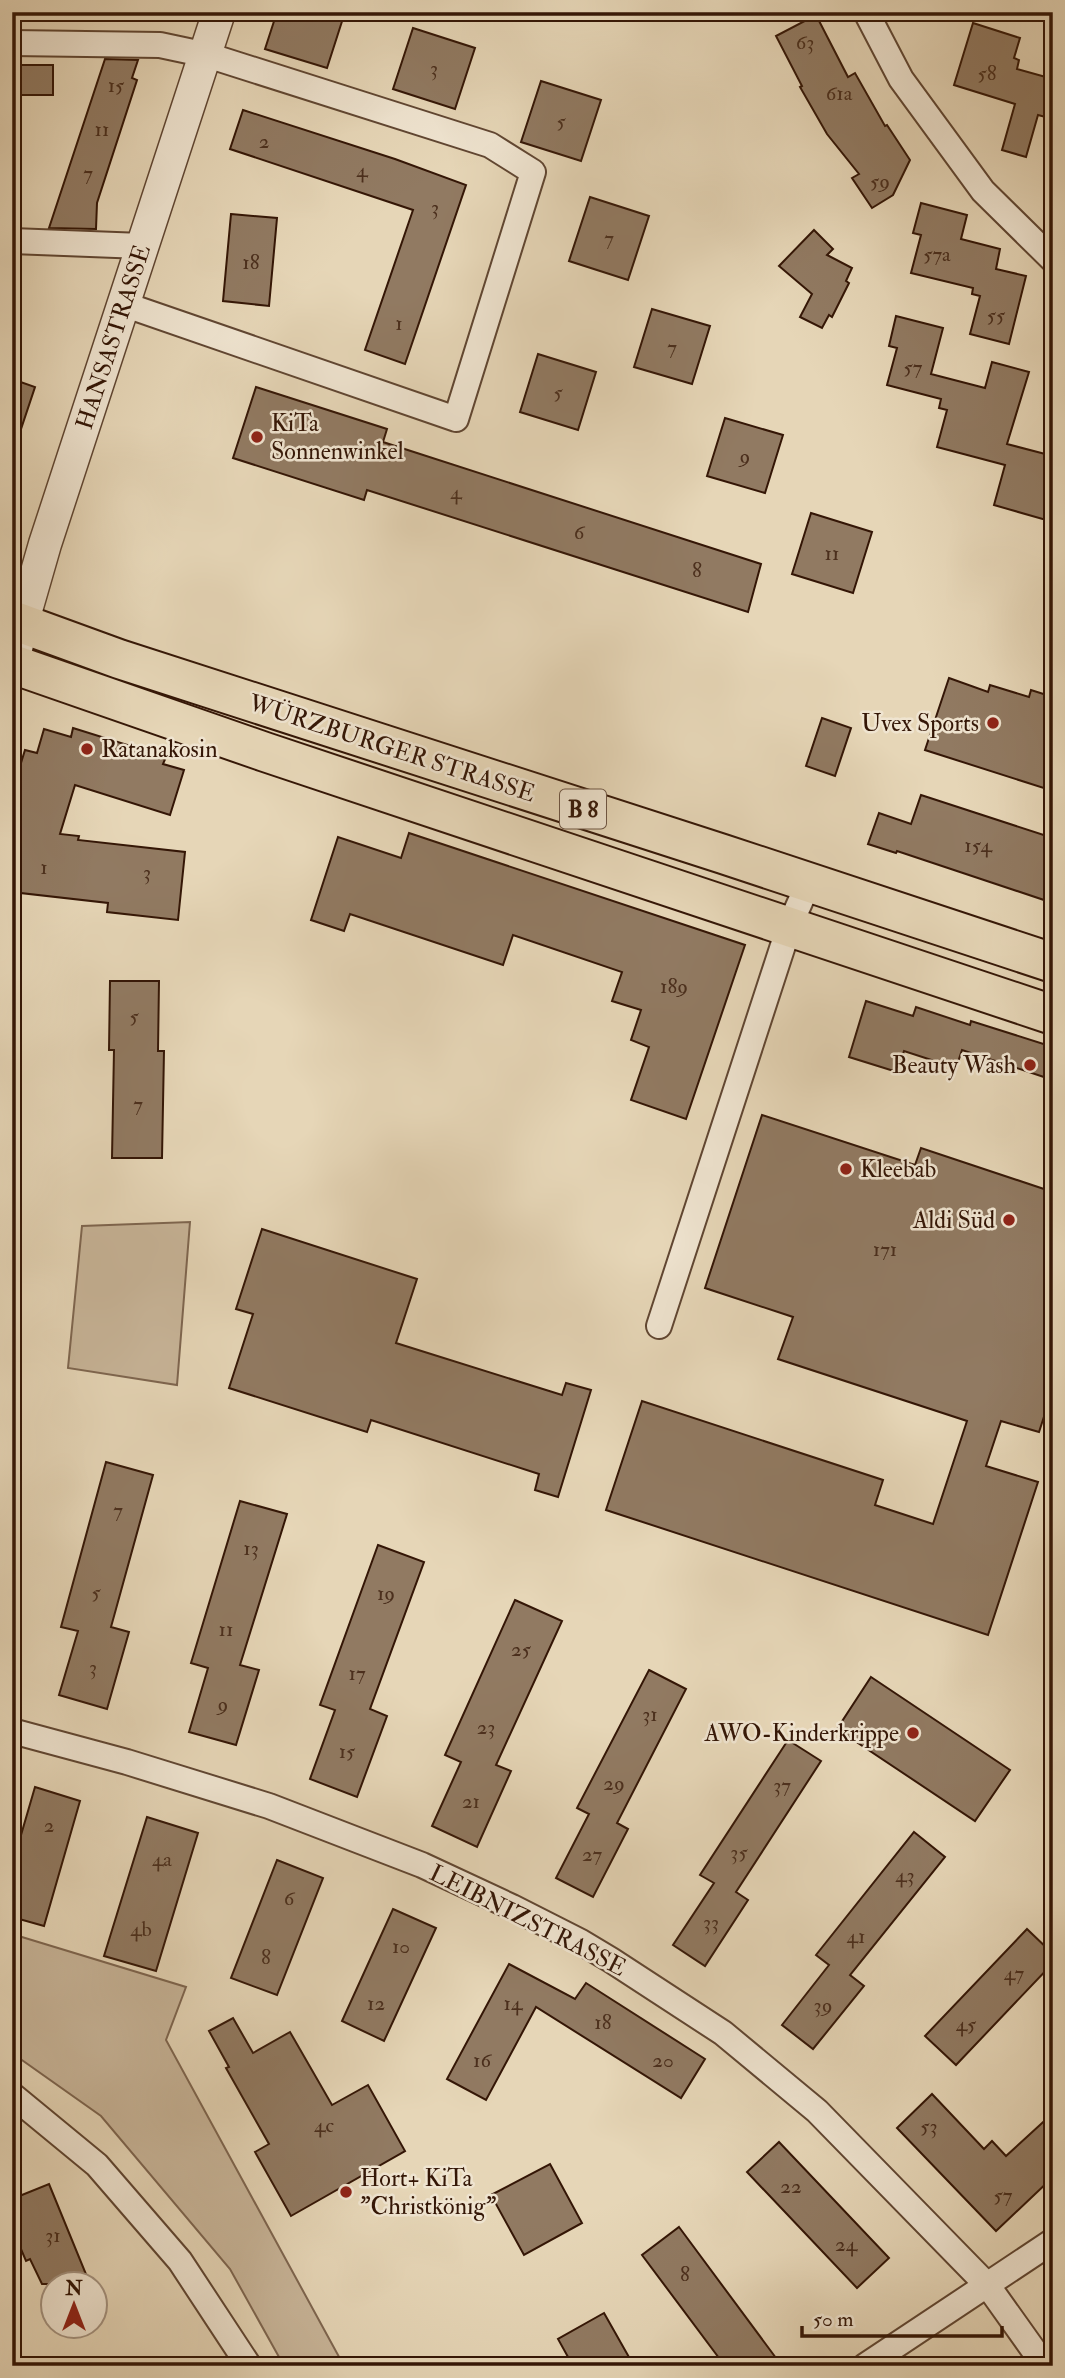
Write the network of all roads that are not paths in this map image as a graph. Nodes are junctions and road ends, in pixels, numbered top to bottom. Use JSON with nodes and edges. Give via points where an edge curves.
{"nodes":[{"id":1,"x":219,"y":12,"type":"edge"},
{"id":2,"x":866,"y":12,"type":"edge"},
{"id":3,"x":12,"y":43,"type":"edge"},
{"id":4,"x":207,"y":55,"type":"junction"},
{"id":5,"x":12,"y":241,"type":"edge"},
{"id":6,"x":142,"y":246,"type":"junction"},
{"id":7,"x":1053,"y":260,"type":"edge"},
{"id":8,"x":123,"y":304,"type":"junction"},
{"id":9,"x":17,"y":622,"type":"edge"},
{"id":10,"x":12,"y":664,"type":"edge"},
{"id":11,"x":809,"y":882,"type":"junction"},
{"id":12,"x":789,"y":928,"type":"junction"},
{"id":13,"x":1053,"y":963,"type":"edge"},
{"id":14,"x":1053,"y":1015,"type":"edge"},
{"id":15,"x":659,"y":1326,"type":"dead end"},
{"id":16,"x":12,"y":1731,"type":"edge"},
{"id":17,"x":12,"y":2095,"type":"edge"},
{"id":18,"x":1053,"y":2241,"type":"edge"},
{"id":19,"x":988,"y":2286,"type":"junction"},
{"id":20,"x":249,"y":2366,"type":"edge"},
{"id":21,"x":865,"y":2366,"type":"edge"},
{"id":22,"x":1045,"y":2366,"type":"edge"}],
"edges":[{"from":1,"to":4,"type":"street","name":"HANSASTRASSE"},
{"from":2,"to":7,"type":"street","via":[[901,79],[983,191]]},
{"from":3,"to":4,"type":"street","via":[[160,45]]},
{"from":4,"to":6,"type":"street","name":"HANSASTRASSE"},
{"from":4,"to":8,"type":"street","via":[[490,145],[533,173],[456,419]]},
{"from":5,"to":6,"type":"street"},
{"from":6,"to":8,"type":"street","name":"HANSASTRASSE"},
{"from":8,"to":9,"type":"street","name":"HANSASTRASSE"},
{"from":9,"to":10,"type":"street","name":"HANSASTRASSE"},
{"from":9,"to":11,"type":"main road","name":"WÜRZBURGER STRASSE","number":"B 8","via":[[155,671]]},
{"from":10,"to":12,"type":"main road","name":"WÜRZBURGER STRASSE","number":"B 8"},
{"from":11,"to":12,"type":"street"},
{"from":11,"to":13,"type":"main road","name":"WÜRZBURGER STRASSE","number":"B 8"},
{"from":12,"to":14,"type":"main road","name":"WÜRZBURGER STRASSE","number":"B 8"},
{"from":12,"to":15,"type":"street"},
{"from":16,"to":19,"type":"street","name":"LEIBNIZSTRASSE","via":[[269,1805],[422,1865],[581,1942],[723,2033],[794,2090]]},
{"from":17,"to":20,"type":"street","via":[[97,2165],[180,2261]]},
{"from":18,"to":19,"type":"street"},
{"from":19,"to":21,"type":"street"},
{"from":19,"to":22,"type":"street","name":"LEIBNIZSTRASSE"}]}
